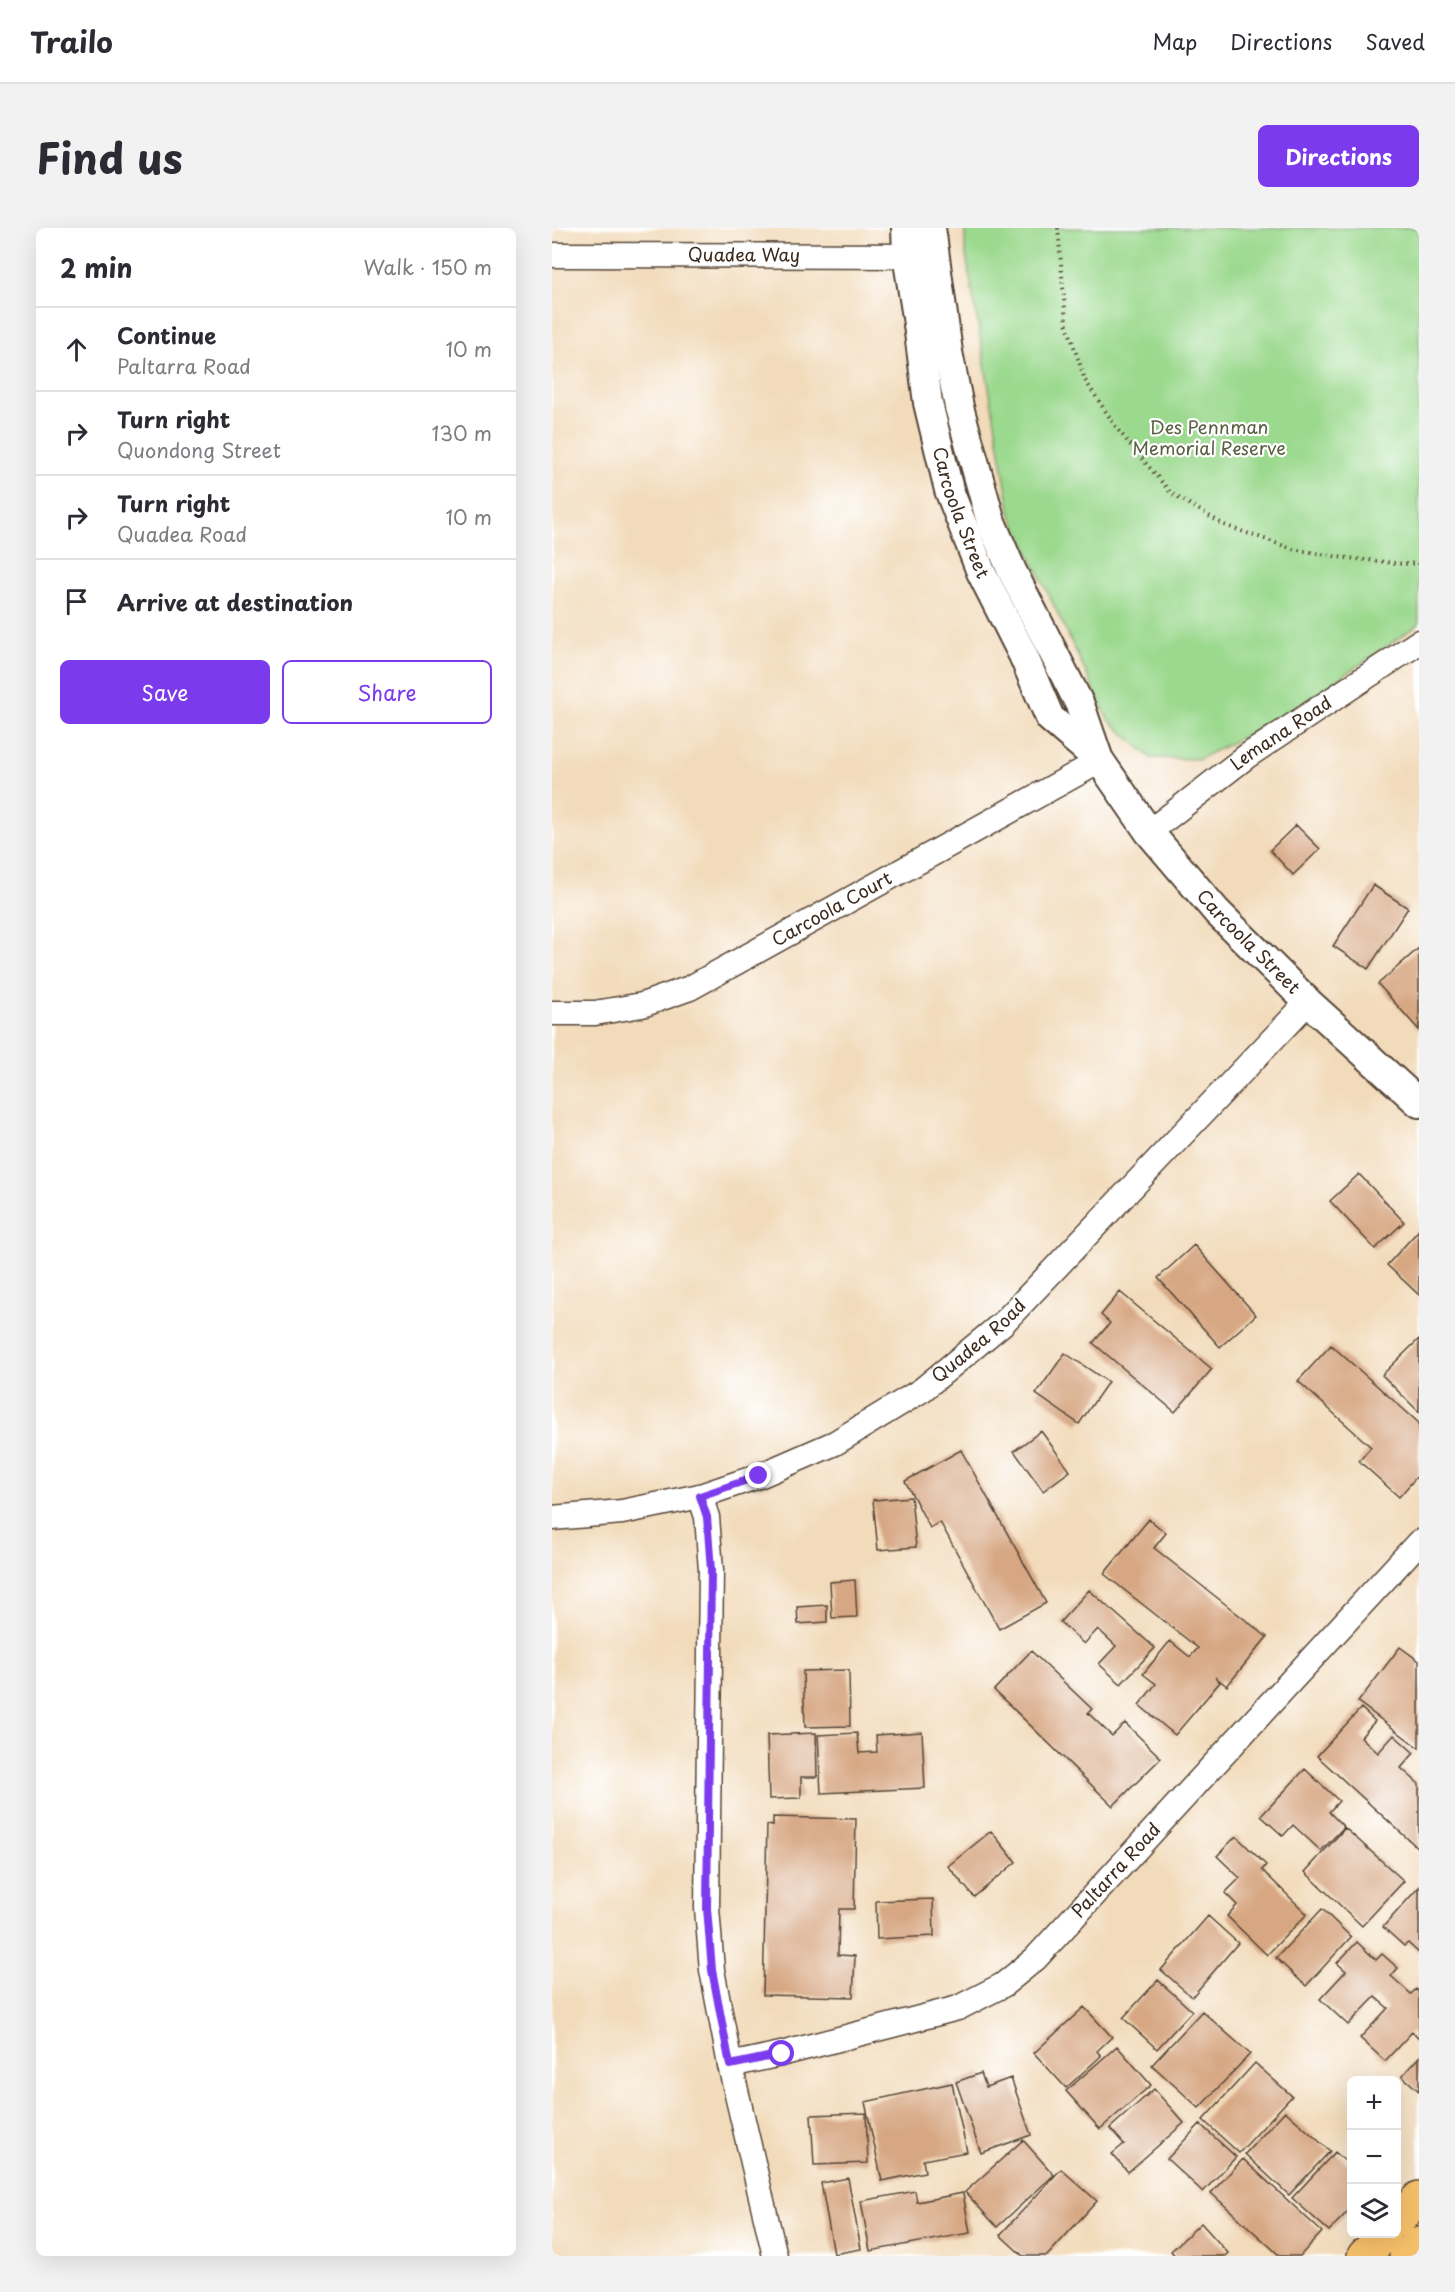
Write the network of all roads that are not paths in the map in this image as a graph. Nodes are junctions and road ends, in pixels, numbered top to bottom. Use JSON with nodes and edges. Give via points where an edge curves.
{"nodes":[{"id":1,"x":931,"y":228,"type":"edge"},
{"id":2,"x":906,"y":242,"type":"edge"},
{"id":3,"x":552,"y":255,"type":"edge"},
{"id":4,"x":935,"y":256,"type":"junction"},
{"id":5,"x":1419,"y":642,"type":"edge"},
{"id":6,"x":1100,"y":762,"type":"junction"},
{"id":7,"x":1149,"y":832,"type":"junction"},
{"id":8,"x":1308,"y":1002,"type":"junction"},
{"id":9,"x":552,"y":1013,"type":"edge"},
{"id":10,"x":1419,"y":1103,"type":"edge"},
{"id":11,"x":700,"y":1496,"type":"junction"},
{"id":12,"x":552,"y":1518,"type":"edge"},
{"id":13,"x":1419,"y":1542,"type":"edge"},
{"id":14,"x":730,"y":2065,"type":"junction"},
{"id":15,"x":1381,"y":2238,"type":"edge"},
{"id":16,"x":1419,"y":2244,"type":"edge"},
{"id":17,"x":775,"y":2256,"type":"edge"},
{"id":18,"x":1364,"y":2256,"type":"edge"},
{"id":19,"x":1406,"y":2256,"type":"edge"}],
"edges":[{"from":1,"to":4,"type":"street","name":"Carcoola Street"},
{"from":2,"to":3,"type":"street","name":"Quadea Way"},
{"from":2,"to":4,"type":"street","name":"Quadea Way"},
{"from":2,"to":6,"type":"street","name":"Carcoola Street","via":[[928,403],[949,490],[981,572],[1050,718]]},
{"from":4,"to":6,"type":"street","name":"Carcoola Street","via":[[948,352],[992,522],[1012,571],[1080,705]]},
{"from":5,"to":7,"type":"street","name":"Lemana Road","via":[[1246,756]]},
{"from":6,"to":7,"type":"street","name":"Carcoola Street"},
{"from":6,"to":9,"type":"street","name":"Carcoola Court","via":[[690,988],[642,1005]]},
{"from":7,"to":8,"type":"street","name":"Carcoola Street","via":[[1217,912]]},
{"from":8,"to":10,"type":"street","name":"Carcoola Street"},
{"from":8,"to":11,"type":"street","name":"Quadea Road","via":[[1003,1323],[922,1390],[835,1443]]},
{"from":11,"to":12,"type":"street","name":"Quadea Road","via":[[622,1512]]},
{"from":11,"to":14,"type":"street","via":[[707,1517],[711,1570],[707,1908],[712,1970]]},
{"from":13,"to":14,"type":"street","name":"Paltarra Road","via":[[1035,1959],[1003,1985],[958,2008]]},
{"from":14,"to":17,"type":"street"},
{"from":15,"to":18,"type":"main road"},
{"from":16,"to":19,"type":"main road"}]}
